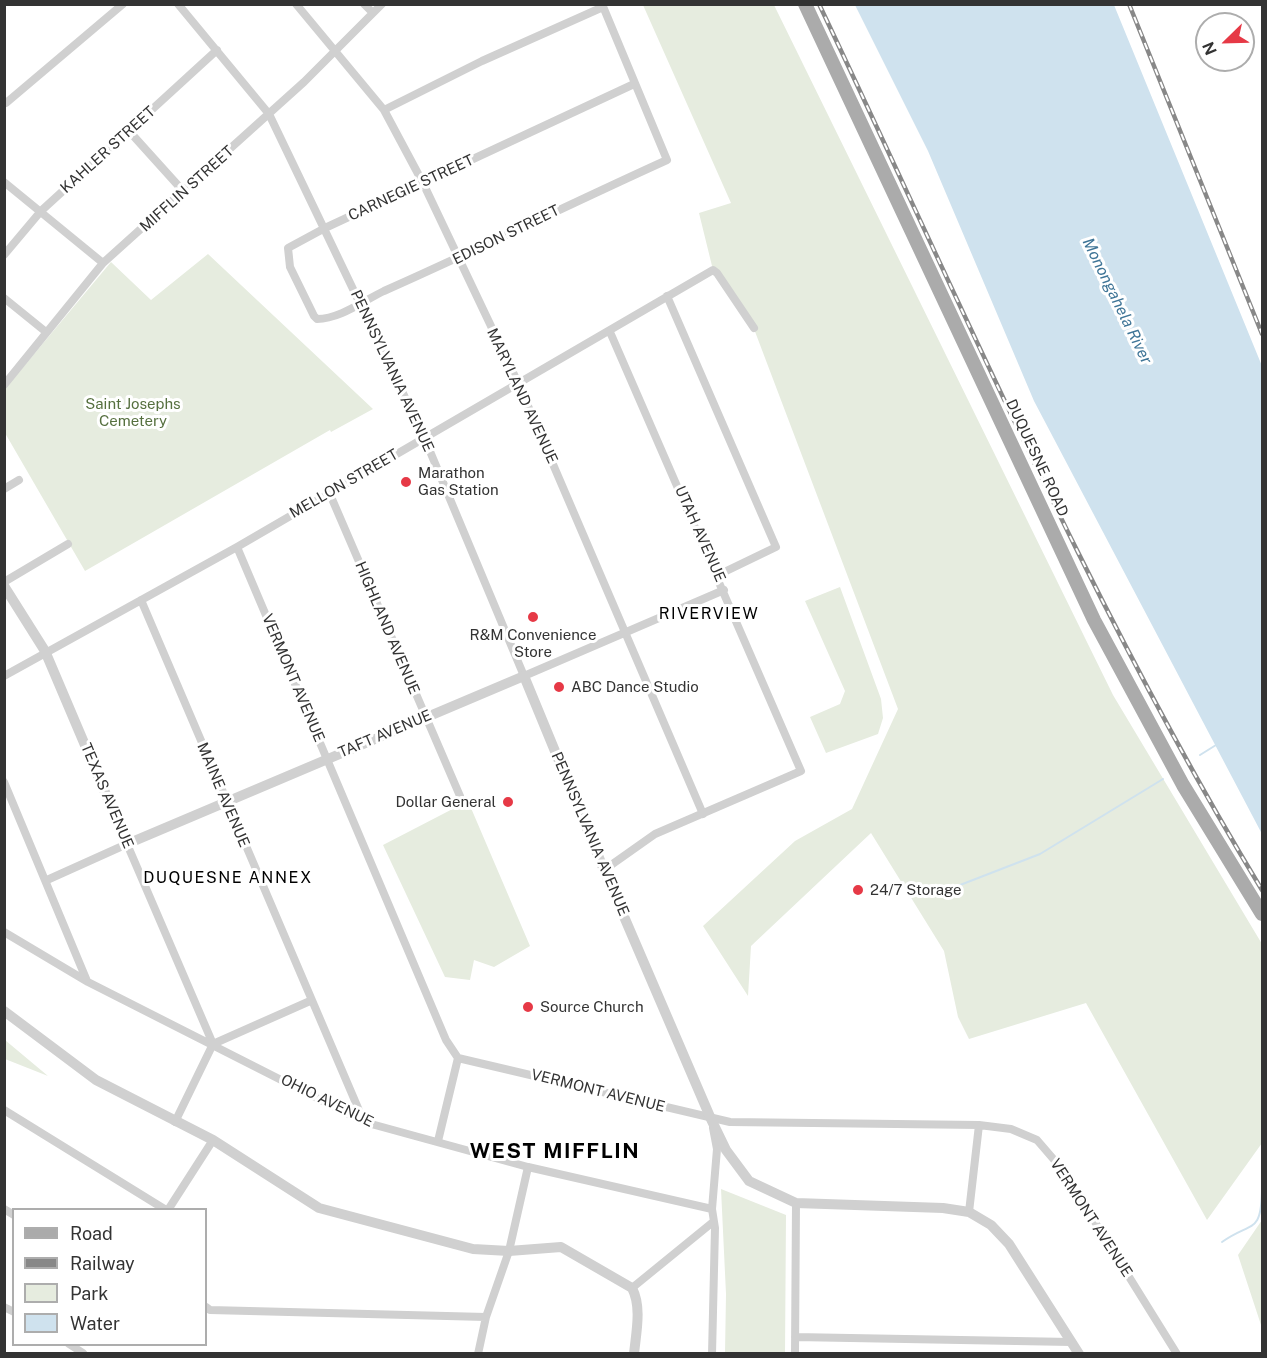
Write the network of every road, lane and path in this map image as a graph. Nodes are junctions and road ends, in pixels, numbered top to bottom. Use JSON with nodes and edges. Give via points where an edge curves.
{"nodes":[{"id":1,"x":123,"y":4,"type":"edge"},
{"id":2,"x":178,"y":4,"type":"edge"},
{"id":3,"x":296,"y":4,"type":"edge"},
{"id":4,"x":364,"y":4,"type":"edge"},
{"id":5,"x":382,"y":4,"type":"edge"},
{"id":6,"x":805,"y":4,"type":"edge"},
{"id":7,"x":602,"y":6,"type":"edge"},
{"id":8,"x":373,"y":13,"type":"junction"},
{"id":9,"x":217,"y":50,"type":"junction"},
{"id":10,"x":336,"y":51,"type":"junction"},
{"id":11,"x":634,"y":84,"type":"junction"},
{"id":12,"x":5,"y":102,"type":"edge"},
{"id":13,"x":384,"y":110,"type":"junction"},
{"id":14,"x":269,"y":114,"type":"junction"},
{"id":15,"x":129,"y":131,"type":"junction"},
{"id":16,"x":4,"y":182,"type":"edge"},
{"id":17,"x":423,"y":183,"type":"junction"},
{"id":18,"x":184,"y":192,"type":"junction"},
{"id":19,"x":41,"y":211,"type":"junction"},
{"id":20,"x":325,"y":228,"type":"junction"},
{"id":21,"x":4,"y":255,"type":"edge"},
{"id":22,"x":457,"y":259,"type":"junction"},
{"id":23,"x":104,"y":263,"type":"junction"},
{"id":24,"x":667,"y":296,"type":"junction"},
{"id":25,"x":4,"y":298,"type":"edge"},
{"id":26,"x":360,"y":302,"type":"junction"},
{"id":27,"x":346,"y":310,"type":"joint"},
{"id":28,"x":754,"y":328,"type":"dead end"},
{"id":29,"x":46,"y":332,"type":"junction"},
{"id":30,"x":610,"y":332,"type":"junction"},
{"id":31,"x":4,"y":385,"type":"edge"},
{"id":32,"x":519,"y":385,"type":"junction"},
{"id":33,"x":424,"y":437,"type":"junction"},
{"id":34,"x":20,"y":480,"type":"dead end"},
{"id":35,"x":4,"y":489,"type":"edge"},
{"id":36,"x":329,"y":492,"type":"junction"},
{"id":37,"x":68,"y":544,"type":"dead end"},
{"id":38,"x":237,"y":547,"type":"junction"},
{"id":39,"x":718,"y":575,"type":"junction"},
{"id":40,"x":4,"y":582,"type":"edge"},
{"id":41,"x":4,"y":586,"type":"edge"},
{"id":42,"x":724,"y":590,"type":"junction"},
{"id":43,"x":141,"y":600,"type":"junction"},
{"id":44,"x":625,"y":632,"type":"junction"},
{"id":45,"x":45,"y":651,"type":"junction"},
{"id":46,"x":4,"y":676,"type":"edge"},
{"id":47,"x":524,"y":676,"type":"junction"},
{"id":48,"x":426,"y":717,"type":"junction"},
{"id":49,"x":327,"y":759,"type":"junction"},
{"id":50,"x":4,"y":782,"type":"edge"},
{"id":51,"x":460,"y":796,"type":"dead end"},
{"id":52,"x":226,"y":803,"type":"junction"},
{"id":53,"x":703,"y":814,"type":"junction"},
{"id":54,"x":128,"y":844,"type":"junction"},
{"id":55,"x":604,"y":870,"type":"junction"},
{"id":56,"x":47,"y":880,"type":"junction"},
{"id":57,"x":1263,"y":914,"type":"edge"},
{"id":58,"x":4,"y":932,"type":"edge"},
{"id":59,"x":88,"y":982,"type":"junction"},
{"id":60,"x":310,"y":1001,"type":"junction"},
{"id":61,"x":4,"y":1011,"type":"edge"},
{"id":62,"x":213,"y":1044,"type":"junction"},
{"id":63,"x":458,"y":1058,"type":"junction"},
{"id":64,"x":4,"y":1110,"type":"edge"},
{"id":65,"x":711,"y":1119,"type":"junction"},
{"id":66,"x":175,"y":1122,"type":"junction"},
{"id":67,"x":364,"y":1122,"type":"junction"},
{"id":68,"x":979,"y":1125,"type":"junction"},
{"id":69,"x":213,"y":1140,"type":"junction"},
{"id":70,"x":438,"y":1142,"type":"junction"},
{"id":71,"x":528,"y":1167,"type":"junction"},
{"id":72,"x":796,"y":1203,"type":"junction"},
{"id":73,"x":165,"y":1208,"type":"edge"},
{"id":74,"x":168,"y":1208,"type":"edge"},
{"id":75,"x":712,"y":1209,"type":"junction"},
{"id":76,"x":969,"y":1212,"type":"junction"},
{"id":77,"x":713,"y":1222,"type":"junction"},
{"id":78,"x":509,"y":1251,"type":"junction"},
{"id":79,"x":632,"y":1288,"type":"junction"},
{"id":80,"x":207,"y":1308,"type":"edge"},
{"id":81,"x":486,"y":1317,"type":"junction"},
{"id":82,"x":795,"y":1337,"type":"junction"},
{"id":83,"x":1071,"y":1342,"type":"junction"},
{"id":84,"x":478,"y":1353,"type":"edge"},
{"id":85,"x":634,"y":1353,"type":"edge"},
{"id":86,"x":712,"y":1353,"type":"edge"},
{"id":87,"x":795,"y":1353,"type":"edge"},
{"id":88,"x":1079,"y":1353,"type":"edge"},
{"id":89,"x":1177,"y":1353,"type":"edge"}],
"edges":[{"from":1,"to":12,"type":"street"},
{"from":2,"to":9,"type":"street","name":"PENNSYLVANIA AVENUE"},
{"from":3,"to":10,"type":"street","name":"MARYLAND AVENUE"},
{"from":4,"to":8,"type":"street"},
{"from":5,"to":8,"type":"street","name":"MIFFLIN STREET"},
{"from":6,"to":57,"type":"main road","name":"DUQUESNE ROAD","via":[[1094,620],[1183,785]]},
{"from":7,"to":11,"type":"street"},
{"from":7,"to":13,"type":"street"},
{"from":8,"to":10,"type":"street","name":"MIFFLIN STREET"},
{"from":9,"to":14,"type":"street","name":"PENNSYLVANIA AVENUE"},
{"from":9,"to":15,"type":"street","name":"KAHLER STREET"},
{"from":10,"to":13,"type":"street","name":"MARYLAND AVENUE"},
{"from":10,"to":14,"type":"street","name":"MIFFLIN STREET"},
{"from":11,"to":17,"type":"street","name":"CARNEGIE STREET"},
{"from":11,"to":22,"type":"street","name":"EDISON STREET","via":[[667,160]]},
{"from":13,"to":17,"type":"street","name":"MARYLAND AVENUE"},
{"from":14,"to":18,"type":"street","name":"MIFFLIN STREET"},
{"from":14,"to":20,"type":"street","name":"PENNSYLVANIA AVENUE"},
{"from":15,"to":18,"type":"street"},
{"from":15,"to":19,"type":"street","name":"KAHLER STREET"},
{"from":16,"to":19,"type":"street"},
{"from":17,"to":20,"type":"street","name":"CARNEGIE STREET"},
{"from":17,"to":22,"type":"street","name":"MARYLAND AVENUE"},
{"from":18,"to":23,"type":"street","name":"MIFFLIN STREET"},
{"from":19,"to":21,"type":"street","name":"KAHLER STREET"},
{"from":19,"to":23,"type":"street"},
{"from":20,"to":26,"type":"street","name":"PENNSYLVANIA AVENUE"},
{"from":20,"to":27,"type":"street","name":"CARNEGIE STREET","via":[[288,248],[290,267],[317,319],[334,317]]},
{"from":22,"to":26,"type":"street","name":"EDISON STREET"},
{"from":22,"to":32,"type":"street","name":"MARYLAND AVENUE"},
{"from":23,"to":29,"type":"street","name":"MIFFLIN STREET"},
{"from":24,"to":28,"type":"street","name":"MELLON STREET","via":[[712,270]]},
{"from":24,"to":30,"type":"street","name":"MELLON STREET"},
{"from":24,"to":39,"type":"street","via":[[776,547]]},
{"from":25,"to":29,"type":"street"},
{"from":26,"to":27,"type":"street","name":"EDISON STREET"},
{"from":26,"to":33,"type":"street","name":"PENNSYLVANIA AVENUE"},
{"from":29,"to":31,"type":"street","name":"MIFFLIN STREET"},
{"from":30,"to":32,"type":"street","name":"MELLON STREET"},
{"from":30,"to":39,"type":"street","name":"UTAH AVENUE"},
{"from":32,"to":33,"type":"street","name":"MELLON STREET"},
{"from":32,"to":44,"type":"street","name":"MARYLAND AVENUE"},
{"from":33,"to":36,"type":"street","name":"MELLON STREET"},
{"from":33,"to":47,"type":"street","name":"PENNSYLVANIA AVENUE"},
{"from":34,"to":35,"type":"street"},
{"from":36,"to":38,"type":"street","name":"MELLON STREET"},
{"from":36,"to":48,"type":"street","name":"HIGHLAND AVENUE"},
{"from":37,"to":40,"type":"street"},
{"from":38,"to":43,"type":"street","name":"MELLON STREET"},
{"from":38,"to":49,"type":"street","name":"VERMONT AVENUE"},
{"from":39,"to":42,"type":"street","name":"UTAH AVENUE"},
{"from":41,"to":45,"type":"street","name":"TEXAS AVENUE"},
{"from":42,"to":44,"type":"street","name":"TAFT AVENUE"},
{"from":42,"to":53,"type":"street","name":"UTAH AVENUE","via":[[801,771]]},
{"from":43,"to":45,"type":"street","name":"MELLON STREET"},
{"from":43,"to":52,"type":"street","name":"MAINE AVENUE"},
{"from":44,"to":47,"type":"street","name":"TAFT AVENUE"},
{"from":44,"to":53,"type":"street","name":"MARYLAND AVENUE"},
{"from":45,"to":46,"type":"street","name":"MELLON STREET"},
{"from":45,"to":54,"type":"street","name":"TEXAS AVENUE"},
{"from":47,"to":48,"type":"street","name":"TAFT AVENUE"},
{"from":47,"to":55,"type":"street","name":"PENNSYLVANIA AVENUE"},
{"from":48,"to":49,"type":"street","name":"TAFT AVENUE"},
{"from":48,"to":51,"type":"street","name":"HIGHLAND AVENUE"},
{"from":49,"to":52,"type":"street","name":"TAFT AVENUE"},
{"from":49,"to":63,"type":"street","name":"VERMONT AVENUE","via":[[446,1040]]},
{"from":50,"to":56,"type":"street"},
{"from":52,"to":54,"type":"street","name":"TAFT AVENUE"},
{"from":52,"to":60,"type":"street","name":"MAINE AVENUE"},
{"from":53,"to":55,"type":"street","via":[[652,836]]},
{"from":54,"to":56,"type":"street","name":"TAFT AVENUE"},
{"from":54,"to":62,"type":"street","name":"TEXAS AVENUE"},
{"from":55,"to":65,"type":"street","name":"PENNSYLVANIA AVENUE"},
{"from":56,"to":59,"type":"street"},
{"from":58,"to":59,"type":"street","name":"OHIO AVENUE"},
{"from":59,"to":62,"type":"street","name":"OHIO AVENUE"},
{"from":60,"to":62,"type":"street"},
{"from":60,"to":67,"type":"street","name":"MAINE AVENUE"},
{"from":61,"to":66,"type":"street","via":[[96,1080]]},
{"from":62,"to":66,"type":"street"},
{"from":62,"to":67,"type":"street","name":"OHIO AVENUE"},
{"from":63,"to":65,"type":"street","name":"VERMONT AVENUE"},
{"from":63,"to":70,"type":"street"},
{"from":64,"to":73,"type":"street"},
{"from":65,"to":68,"type":"street","name":"VERMONT AVENUE"},
{"from":65,"to":72,"type":"street","name":"PENNSYLVANIA AVENUE","via":[[726,1150],[749,1181]]},
{"from":65,"to":75,"type":"street","via":[[717,1149]]},
{"from":66,"to":69,"type":"street"},
{"from":67,"to":70,"type":"street","name":"OHIO AVENUE"},
{"from":68,"to":76,"type":"street"},
{"from":68,"to":89,"type":"street","name":"VERMONT AVENUE","via":[[1011,1129],[1037,1140],[1062,1169]]},
{"from":69,"to":74,"type":"street"},
{"from":69,"to":78,"type":"street","via":[[319,1208],[473,1249]]},
{"from":70,"to":71,"type":"street","name":"OHIO AVENUE"},
{"from":71,"to":75,"type":"street","name":"OHIO AVENUE"},
{"from":71,"to":78,"type":"street"},
{"from":72,"to":76,"type":"street","name":"PENNSYLVANIA AVENUE"},
{"from":72,"to":82,"type":"street"},
{"from":75,"to":77,"type":"street"},
{"from":76,"to":83,"type":"street","name":"PENNSYLVANIA AVENUE","via":[[991,1225],[1009,1244]]},
{"from":77,"to":79,"type":"street"},
{"from":77,"to":86,"type":"street"},
{"from":78,"to":79,"type":"street","via":[[561,1247]]},
{"from":78,"to":81,"type":"street"},
{"from":79,"to":85,"type":"street","via":[[637,1297]]},
{"from":80,"to":81,"type":"street"},
{"from":81,"to":84,"type":"street"},
{"from":82,"to":83,"type":"street"},
{"from":82,"to":87,"type":"street"},
{"from":83,"to":88,"type":"street","name":"PENNSYLVANIA AVENUE"}]}
